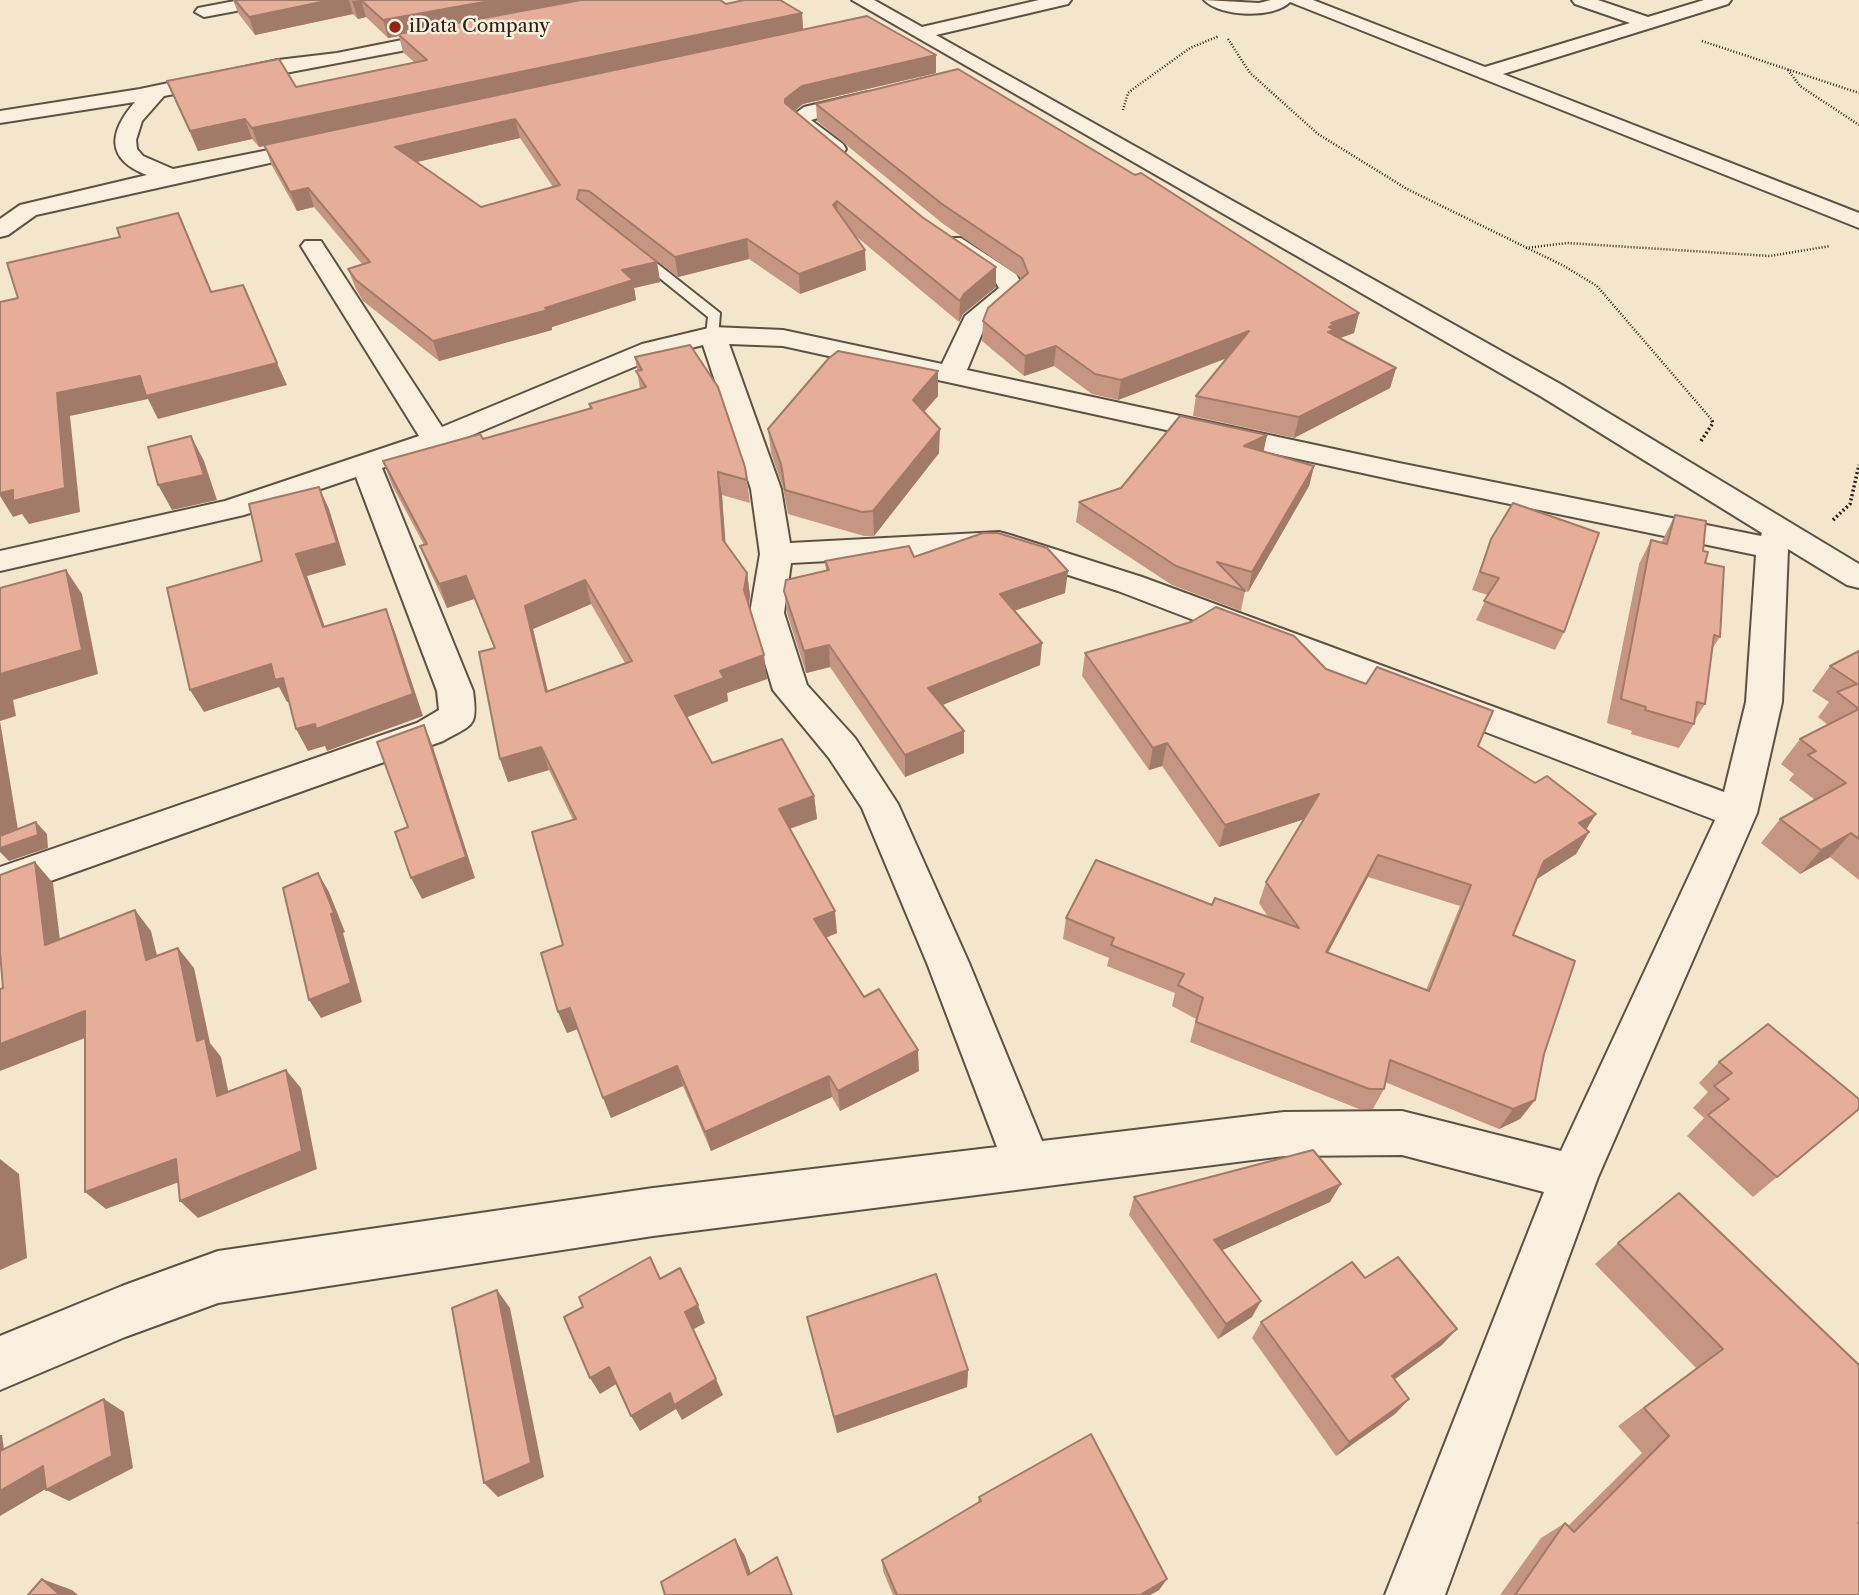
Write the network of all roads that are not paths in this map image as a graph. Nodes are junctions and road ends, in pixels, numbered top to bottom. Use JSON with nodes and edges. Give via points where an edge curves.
{"nodes":[{"id":1,"x":268,"y":0,"type":"edge"},
{"id":2,"x":861,"y":0,"type":"edge"},
{"id":3,"x":1062,"y":0,"type":"edge"},
{"id":4,"x":1213,"y":0,"type":"edge"},
{"id":5,"x":1282,"y":0,"type":"edge"},
{"id":6,"x":1297,"y":0,"type":"edge"},
{"id":7,"x":1581,"y":0,"type":"edge"},
{"id":8,"x":1721,"y":0,"type":"edge"},
{"id":9,"x":204,"y":12,"type":"dead end"},
{"id":10,"x":895,"y":19,"type":"junction"},
{"id":11,"x":1648,"y":23,"type":"junction"},
{"id":12,"x":863,"y":26,"type":"edge"},
{"id":13,"x":465,"y":33,"type":"edge"},
{"id":14,"x":921,"y":33,"type":"junction"},
{"id":15,"x":986,"y":70,"type":"junction"},
{"id":16,"x":1483,"y":75,"type":"junction"},
{"id":17,"x":959,"y":76,"type":"edge"},
{"id":18,"x":158,"y":91,"type":"junction"},
{"id":19,"x":892,"y":92,"type":"edge"},
{"id":20,"x":0,"y":117,"type":"edge"},
{"id":21,"x":340,"y":141,"type":"edge"},
{"id":22,"x":857,"y":167,"type":"edge"},
{"id":23,"x":171,"y":176,"type":"junction"},
{"id":24,"x":1859,"y":221,"type":"edge"},
{"id":25,"x":2,"y":226,"type":"edge"},
{"id":26,"x":932,"y":230,"type":"edge"},
{"id":27,"x":313,"y":246,"type":"dead end"},
{"id":28,"x":629,"y":248,"type":"edge"},
{"id":29,"x":713,"y":335,"type":"junction"},
{"id":30,"x":951,"y":374,"type":"junction"},
{"id":31,"x":436,"y":440,"type":"junction"},
{"id":32,"x":365,"y":462,"type":"junction"},
{"id":33,"x":1782,"y":539,"type":"junction"},
{"id":34,"x":776,"y":554,"type":"junction"},
{"id":35,"x":0,"y":561,"type":"edge"},
{"id":36,"x":1859,"y":578,"type":"edge"},
{"id":37,"x":1738,"y":813,"type":"junction"},
{"id":38,"x":0,"y":883,"type":"edge"},
{"id":39,"x":1028,"y":1166,"type":"junction"},
{"id":40,"x":1574,"y":1177,"type":"junction"},
{"id":41,"x":0,"y":1363,"type":"edge"},
{"id":42,"x":1415,"y":1595,"type":"edge"}],
"edges":[{"from":1,"to":9,"type":"street"},
{"from":2,"to":10,"type":"street"},
{"from":3,"to":14,"type":"street"},
{"from":4,"to":5,"type":"street","via":[[1251,8]]},
{"from":6,"to":16,"type":"street"},
{"from":7,"to":11,"type":"street"},
{"from":8,"to":11,"type":"street"},
{"from":10,"to":12,"type":"street"},
{"from":10,"to":14,"type":"street"},
{"from":11,"to":16,"type":"street"},
{"from":13,"to":18,"type":"street"},
{"from":14,"to":15,"type":"street"},
{"from":15,"to":17,"type":"street"},
{"from":15,"to":33,"type":"street","via":[[1552,391],[1702,482]]},
{"from":16,"to":24,"type":"street"},
{"from":18,"to":20,"type":"street"},
{"from":18,"to":23,"type":"street","via":[[138,110],[125,147],[133,159]]},
{"from":19,"to":22,"type":"street","via":[[811,111],[798,119]]},
{"from":21,"to":23,"type":"street"},
{"from":23,"to":25,"type":"street","via":[[28,210]]},
{"from":26,"to":30,"type":"street","via":[[1007,279],[1012,290],[974,323]]},
{"from":27,"to":31,"type":"street"},
{"from":28,"to":29,"type":"lane","via":[[715,316]]},
{"from":29,"to":30,"type":"street","via":[[783,338]]},
{"from":29,"to":31,"type":"street","via":[[651,350]]},
{"from":29,"to":34,"type":"street","via":[[766,489]]},
{"from":30,"to":33,"type":"street","via":[[1399,472]]},
{"from":31,"to":32,"type":"street"},
{"from":32,"to":35,"type":"street","via":[[233,508]]},
{"from":32,"to":38,"type":"street","via":[[455,691],[458,716],[430,732]]},
{"from":33,"to":36,"type":"street"},
{"from":33,"to":37,"type":"street","via":[[1764,702]]},
{"from":34,"to":37,"type":"street","via":[[999,542],[1130,584]]},
{"from":34,"to":39,"type":"street","via":[[767,613],[791,690],[842,748],[879,804]]},
{"from":37,"to":40,"type":"street"},
{"from":39,"to":40,"type":"street","via":[[1284,1134],[1402,1133]]},
{"from":39,"to":41,"type":"street","via":[[653,1212],[218,1277]]},
{"from":40,"to":42,"type":"street"}]}
